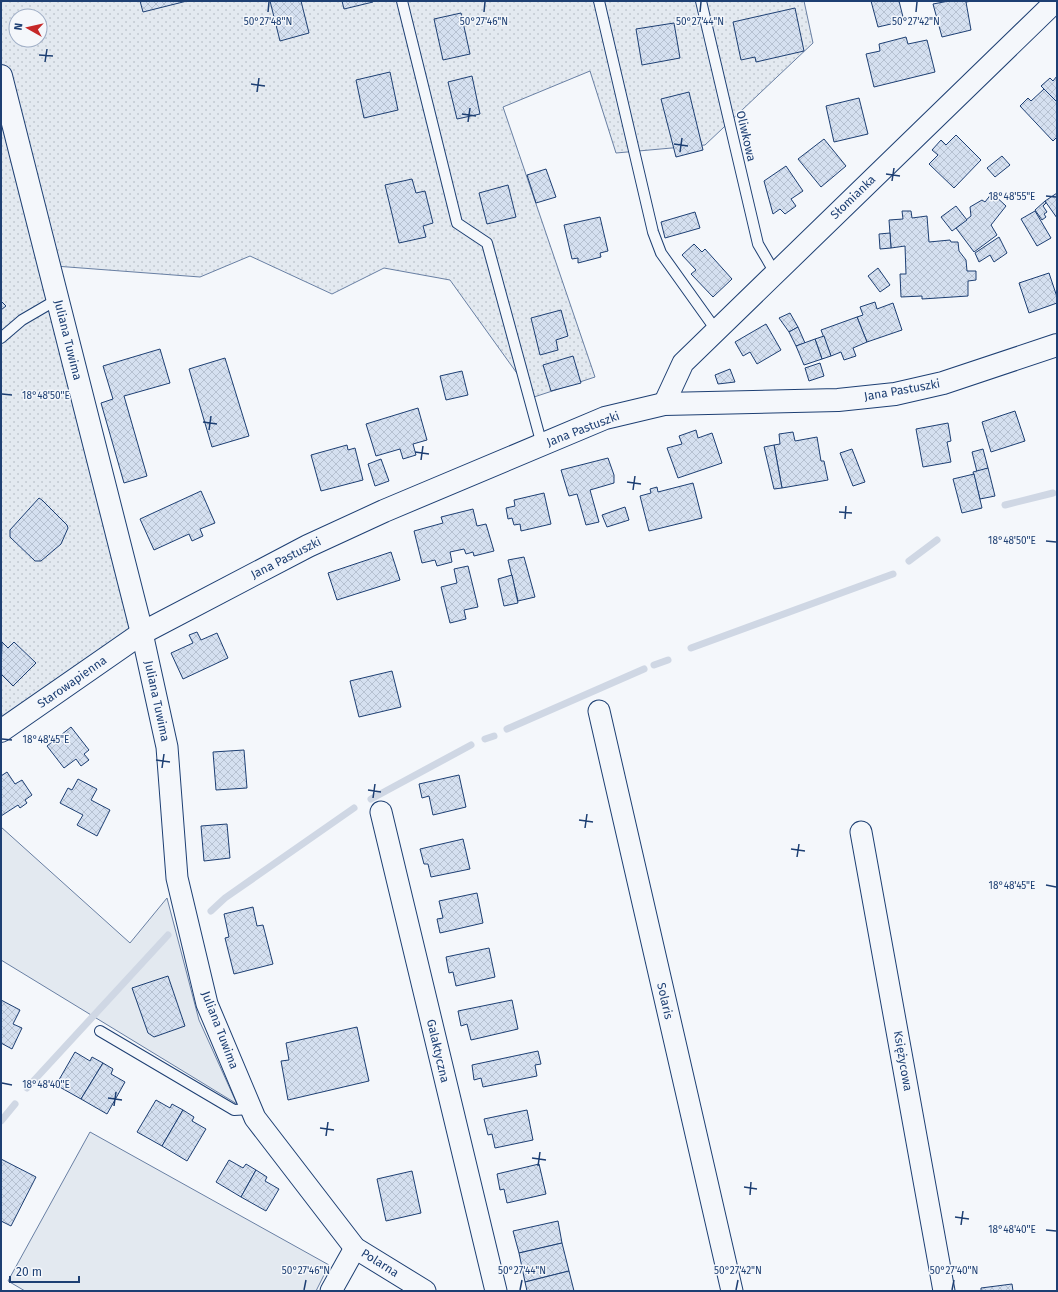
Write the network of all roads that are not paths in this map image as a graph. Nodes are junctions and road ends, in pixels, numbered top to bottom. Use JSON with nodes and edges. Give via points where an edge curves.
{"nodes":[{"id":1,"x":402,"y":1,"type":"edge"},
{"id":2,"x":600,"y":1,"type":"edge"},
{"id":3,"x":701,"y":1,"type":"edge"},
{"id":4,"x":1056,"y":1,"type":"edge"},
{"id":5,"x":1,"y":76,"type":"edge"},
{"id":6,"x":775,"y":273,"type":"junction"},
{"id":7,"x":58,"y":299,"type":"junction"},
{"id":8,"x":716,"y":330,"type":"junction"},
{"id":9,"x":1,"y":338,"type":"edge"},
{"id":10,"x":1057,"y":345,"type":"edge"},
{"id":11,"x":664,"y":404,"type":"junction"},
{"id":12,"x":542,"y":445,"type":"junction"},
{"id":13,"x":142,"y":632,"type":"junction"},
{"id":14,"x":599,"y":711,"type":"dead end"},
{"id":15,"x":1,"y":731,"type":"edge"},
{"id":16,"x":381,"y":812,"type":"dead end"},
{"id":17,"x":861,"y":832,"type":"dead end"},
{"id":18,"x":100,"y":1031,"type":"dead end"},
{"id":19,"x":252,"y":1109,"type":"junction"},
{"id":20,"x":355,"y":1248,"type":"junction"},
{"id":21,"x":331,"y":1291,"type":"edge"},
{"id":22,"x":425,"y":1291,"type":"edge"},
{"id":23,"x":496,"y":1291,"type":"edge"},
{"id":24,"x":732,"y":1291,"type":"edge"},
{"id":25,"x":944,"y":1291,"type":"edge"}],
"edges":[{"from":1,"to":12,"type":"lane","via":[[457,223],[488,243]]},
{"from":2,"to":8,"type":"lane","via":[[653,232],[661,253]]},
{"from":3,"to":6,"type":"lane","name":"Oliwkowa","via":[[758,244]]},
{"from":4,"to":6,"type":"street","name":"Słomianka"},
{"from":5,"to":7,"type":"street","name":"Juliana Tuwima"},
{"from":6,"to":8,"type":"street","name":"Słomianka"},
{"from":7,"to":9,"type":"lane","via":[[22,320]]},
{"from":7,"to":13,"type":"street","name":"Juliana Tuwima"},
{"from":8,"to":11,"type":"street","name":"Słomianka","via":[[683,363]]},
{"from":10,"to":11,"type":"street","name":"Jana Pastuszki","via":[[943,383],[895,394],[838,400]]},
{"from":11,"to":12,"type":"street","name":"Jana Pastuszki","via":[[605,418]]},
{"from":12,"to":13,"type":"street","name":"Jana Pastuszki","via":[[384,511],[308,546]]},
{"from":13,"to":15,"type":"street","name":"Starowapienna"},
{"from":13,"to":19,"type":"street","name":"Juliana Tuwima","via":[[167,747],[177,878],[207,1004]]},
{"from":14,"to":24,"type":"street","name":"Solaris"},
{"from":16,"to":23,"type":"street","name":"Galaktyczna"},
{"from":17,"to":25,"type":"street","name":"Księżycowa"},
{"from":18,"to":19,"type":"lane","via":[[234,1110]]},
{"from":19,"to":20,"type":"street","name":"Juliana Tuwima","via":[[255,1118]]},
{"from":20,"to":21,"type":"street"},
{"from":20,"to":22,"type":"street","name":"Polarna"}]}
